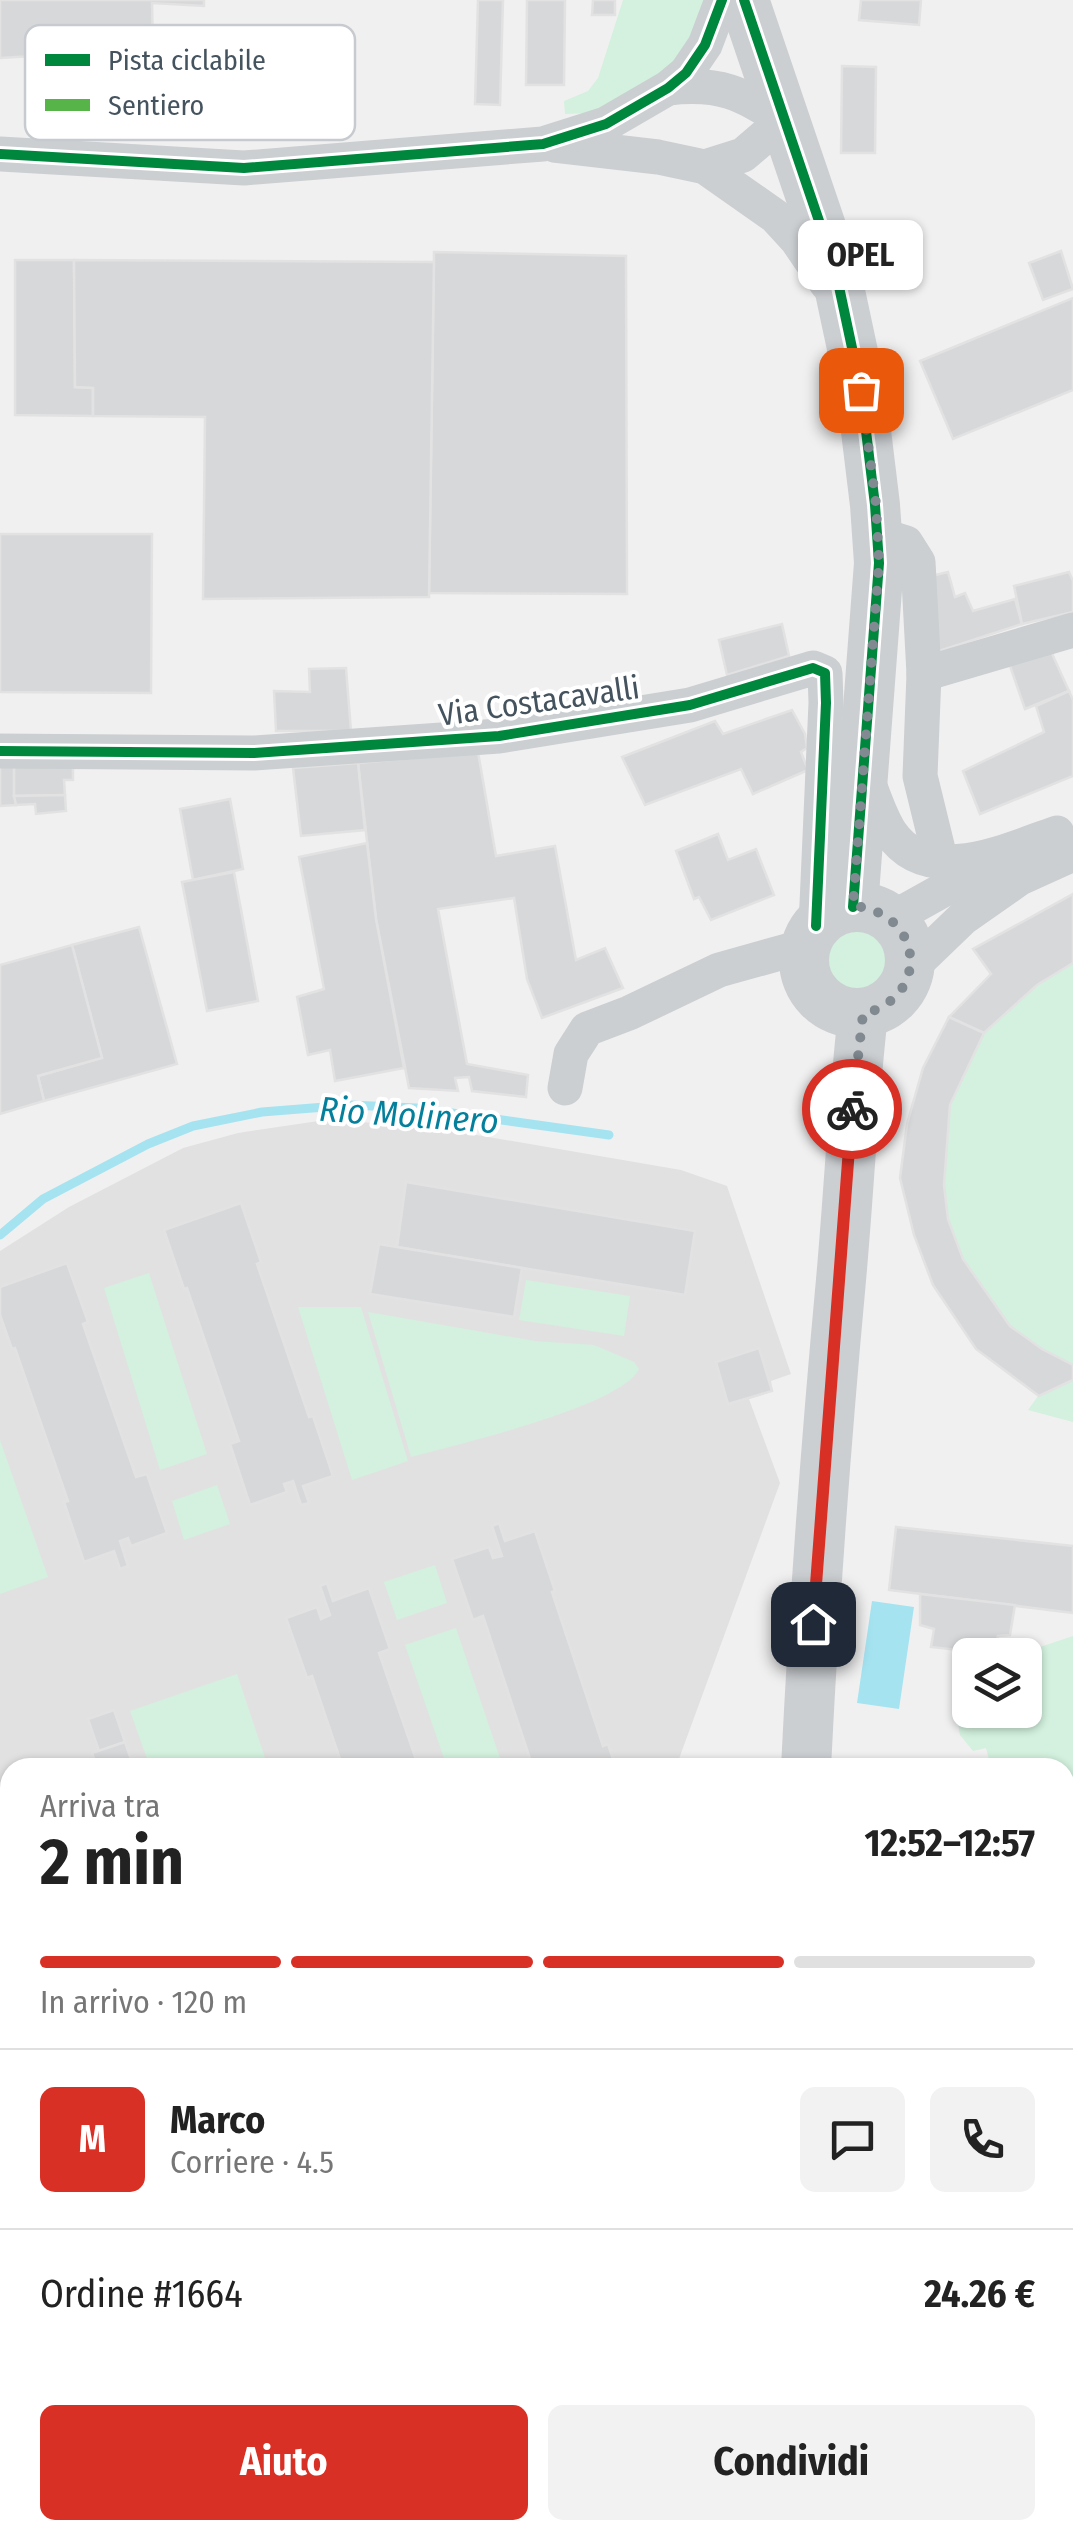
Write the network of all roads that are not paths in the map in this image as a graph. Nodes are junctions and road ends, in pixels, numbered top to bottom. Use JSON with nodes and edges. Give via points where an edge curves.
{"nodes":[{"id":1,"x":722,"y":0,"type":"edge"},
{"id":2,"x":744,"y":0,"type":"edge"},
{"id":3,"x":668,"y":88,"type":"junction"},
{"id":4,"x":784,"y":120,"type":"junction"},
{"id":5,"x":544,"y":144,"type":"junction"},
{"id":6,"x":0,"y":154,"type":"edge"},
{"id":7,"x":705,"y":168,"type":"junction"},
{"id":8,"x":845,"y":315,"type":"junction"},
{"id":9,"x":877,"y":534,"type":"junction"},
{"id":10,"x":1073,"y":630,"type":"edge"},
{"id":11,"x":924,"y":674,"type":"junction"},
{"id":12,"x":0,"y":751,"type":"edge"},
{"id":13,"x":863,"y":770,"type":"junction"},
{"id":14,"x":1068,"y":838,"type":"edge"},
{"id":15,"x":942,"y":862,"type":"junction"},
{"id":16,"x":842,"y":924,"type":"junction"},
{"id":17,"x":910,"y":969,"type":"junction"},
{"id":18,"x":863,"y":1014,"type":"junction"},
{"id":19,"x":564,"y":1088,"type":"dead end"},
{"id":20,"x":806,"y":1758,"type":"edge"}],
"edges":[{"from":1,"to":3,"type":"street","via":[[704,46]]},
{"from":2,"to":4,"type":"street"},
{"from":3,"to":4,"type":"street","via":[[719,87]]},
{"from":3,"to":5,"type":"street","via":[[606,124]]},
{"from":4,"to":7,"type":"street","via":[[743,155]]},
{"from":4,"to":8,"type":"street"},
{"from":5,"to":6,"type":"street","via":[[244,168]]},
{"from":5,"to":7,"type":"street"},
{"from":7,"to":8,"type":"street","via":[[775,216]]},
{"from":8,"to":9,"type":"street"},
{"from":9,"to":11,"type":"street","via":[[906,543],[918,562]]},
{"from":9,"to":13,"type":"street"},
{"from":10,"to":11,"type":"street"},
{"from":11,"to":15,"type":"street","via":[[920,776]]},
{"from":12,"to":16,"type":"street","name":"Via Costacavalli","via":[[254,754],[499,736],[690,705],[813,668],[826,673]]},
{"from":13,"to":15,"type":"street","via":[[890,832],[908,851]]},
{"from":13,"to":16,"type":"street"},
{"from":14,"to":15,"type":"street"},
{"from":14,"to":16,"type":"street"},
{"from":14,"to":17,"type":"street","via":[[963,918]]},
{"from":16,"to":17,"type":"street","via":[[904,933]]},
{"from":16,"to":18,"type":"street","via":[[804,966],[824,1002]]},
{"from":16,"to":19,"type":"street","via":[[588,1029],[571,1054]]},
{"from":17,"to":18,"type":"street","via":[[899,994]]},
{"from":18,"to":20,"type":"street"}]}
